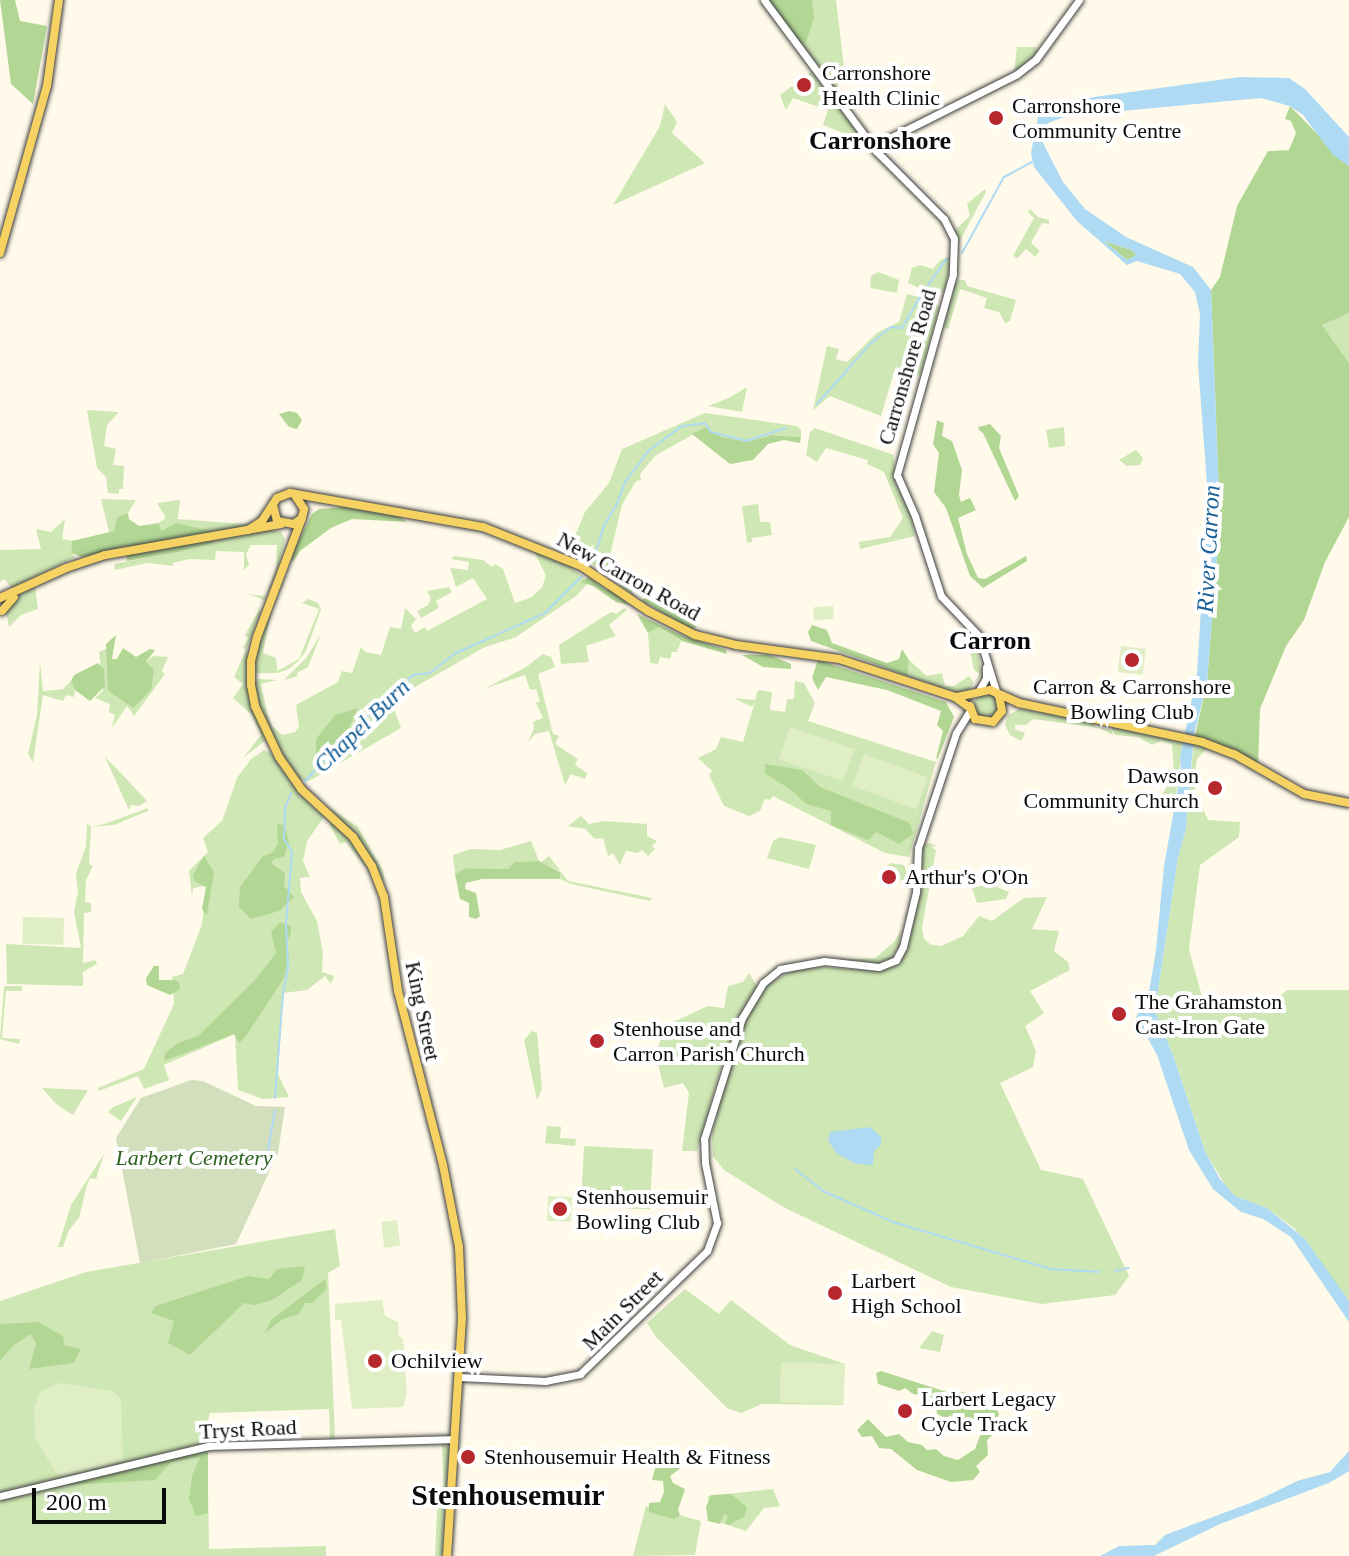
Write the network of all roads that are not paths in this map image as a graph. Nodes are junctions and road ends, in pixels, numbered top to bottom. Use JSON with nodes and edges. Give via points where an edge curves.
{"nodes":[{"id":1,"x":59,"y":0,"type":"edge"},
{"id":2,"x":764,"y":0,"type":"edge"},
{"id":3,"x":1079,"y":0,"type":"edge"},
{"id":4,"x":876,"y":151,"type":"junction"},
{"id":5,"x":0,"y":253,"type":"edge"},
{"id":6,"x":295,"y":495,"type":"junction"},
{"id":7,"x":331,"y":500,"type":"junction"},
{"id":8,"x":273,"y":504,"type":"junction"},
{"id":9,"x":303,"y":515,"type":"junction"},
{"id":10,"x":282,"y":524,"type":"junction"},
{"id":11,"x":248,"y":530,"type":"junction"},
{"id":12,"x":290,"y":551,"type":"junction"},
{"id":13,"x":20,"y":591,"type":"junction"},
{"id":14,"x":0,"y":598,"type":"edge"},
{"id":15,"x":1,"y":611,"type":"edge"},
{"id":16,"x":985,"y":649,"type":"junction"},
{"id":17,"x":976,"y":693,"type":"junction"},
{"id":18,"x":998,"y":695,"type":"junction"},
{"id":19,"x":955,"y":697,"type":"junction"},
{"id":20,"x":1019,"y":703,"type":"junction"},
{"id":21,"x":970,"y":709,"type":"junction"},
{"id":22,"x":1002,"y":711,"type":"junction"},
{"id":23,"x":979,"y":722,"type":"junction"},
{"id":24,"x":965,"y":723,"type":"junction"},
{"id":25,"x":1349,"y":803,"type":"edge"},
{"id":26,"x":459,"y":1377,"type":"junction"},
{"id":27,"x":454,"y":1439,"type":"junction"},
{"id":28,"x":0,"y":1496,"type":"edge"},
{"id":29,"x":447,"y":1556,"type":"edge"}],
"edges":[{"from":1,"to":5,"type":"main road","via":[[47,86]]},
{"from":2,"to":4,"type":"street","name":"Carronshore Road"},
{"from":3,"to":4,"type":"street","via":[[1036,59],[1017,74],[888,139]]},
{"from":4,"to":16,"type":"street","name":"Carronshore Road","via":[[944,219],[956,244],[953,274],[897,475],[941,596],[976,631]]},
{"from":6,"to":7,"type":"main road","name":"New Carron Road"},
{"from":6,"to":8,"type":"main road","via":[[281,495]]},
{"from":6,"to":9,"type":"main road"},
{"from":7,"to":9,"type":"main road","via":[[312,502]]},
{"from":7,"to":19,"type":"main road","name":"New Carron Road","via":[[501,533],[581,566],[695,635],[828,656]]},
{"from":8,"to":10,"type":"main road","via":[[273,514]]},
{"from":8,"to":11,"type":"main road"},
{"from":9,"to":10,"type":"main road","via":[[294,524]]},
{"from":9,"to":12,"type":"main road","name":"King Street"},
{"from":10,"to":11,"type":"main road"},
{"from":10,"to":12,"type":"main road"},
{"from":11,"to":13,"type":"main road","via":[[105,555]]},
{"from":12,"to":26,"type":"main road","name":"King Street","via":[[257,637],[251,661],[253,696],[271,743],[292,776],[348,831],[382,888],[408,1036],[458,1239]]},
{"from":13,"to":14,"type":"main road"},
{"from":13,"to":15,"type":"main road"},
{"from":16,"to":17,"type":"street","via":[[987,674]]},
{"from":16,"to":18,"type":"street","name":"Carronshore Road"},
{"from":17,"to":18,"type":"main road","via":[[990,690]]},
{"from":17,"to":19,"type":"main road","name":"New Carron Road"},
{"from":17,"to":21,"type":"main road"},
{"from":18,"to":20,"type":"main road"},
{"from":18,"to":22,"type":"main road"},
{"from":19,"to":21,"type":"main road","name":"New Carron Road"},
{"from":20,"to":22,"type":"main road"},
{"from":20,"to":25,"type":"main road","via":[[1202,742],[1304,794]]},
{"from":21,"to":23,"type":"main road"},
{"from":21,"to":24,"type":"street"},
{"from":22,"to":23,"type":"main road","via":[[993,722]]},
{"from":23,"to":24,"type":"street"},
{"from":24,"to":26,"type":"street","name":"Main Street","via":[[956,733],[918,848],[916,892],[896,960],[879,967],[824,961],[780,969],[763,983],[742,1018],[704,1139],[717,1229],[710,1246],[591,1367],[565,1379]]},
{"from":26,"to":27,"type":"main road","name":"King Street"},
{"from":27,"to":28,"type":"street","name":"Tryst Road","via":[[209,1446]]},
{"from":27,"to":29,"type":"main road","name":"King Street"}]}
